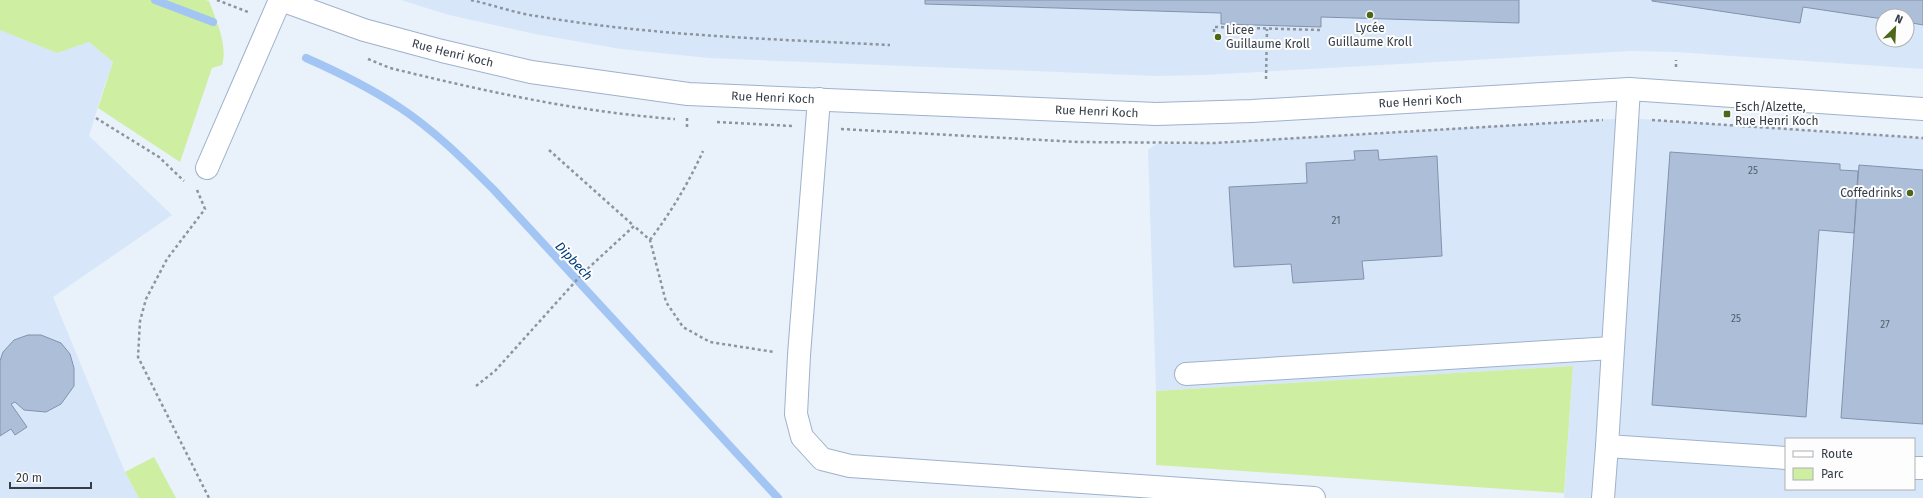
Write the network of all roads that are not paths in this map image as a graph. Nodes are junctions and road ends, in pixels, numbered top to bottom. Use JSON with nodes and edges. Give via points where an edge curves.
{"nodes":[{"id":1,"x":280,"y":0,"type":"edge"},
{"id":2,"x":1629,"y":89,"type":"junction"},
{"id":3,"x":819,"y":99,"type":"junction"},
{"id":4,"x":1923,"y":109,"type":"edge"},
{"id":5,"x":206,"y":168,"type":"road end"},
{"id":6,"x":1612,"y":348,"type":"junction"},
{"id":7,"x":1186,"y":374,"type":"dead end"},
{"id":8,"x":1606,"y":446,"type":"junction"},
{"id":9,"x":1785,"y":458,"type":"edge"},
{"id":10,"x":1314,"y":498,"type":"edge"},
{"id":11,"x":1604,"y":498,"type":"edge"}],
"edges":[{"from":1,"to":3,"type":"street","name":"Rue Henri Koch","via":[[364,30],[531,72],[688,94]]},
{"from":1,"to":5,"type":"street"},
{"from":2,"to":3,"type":"street","name":"Rue Henri Koch","via":[[1252,111],[1156,114]]},
{"from":2,"to":4,"type":"street","name":"Rue Henri Koch"},
{"from":2,"to":6,"type":"street"},
{"from":3,"to":10,"type":"street","via":[[796,414],[802,437],[822,459],[850,466]]},
{"from":6,"to":7,"type":"street"},
{"from":6,"to":8,"type":"street"},
{"from":8,"to":9,"type":"street"},
{"from":8,"to":11,"type":"street"}]}
